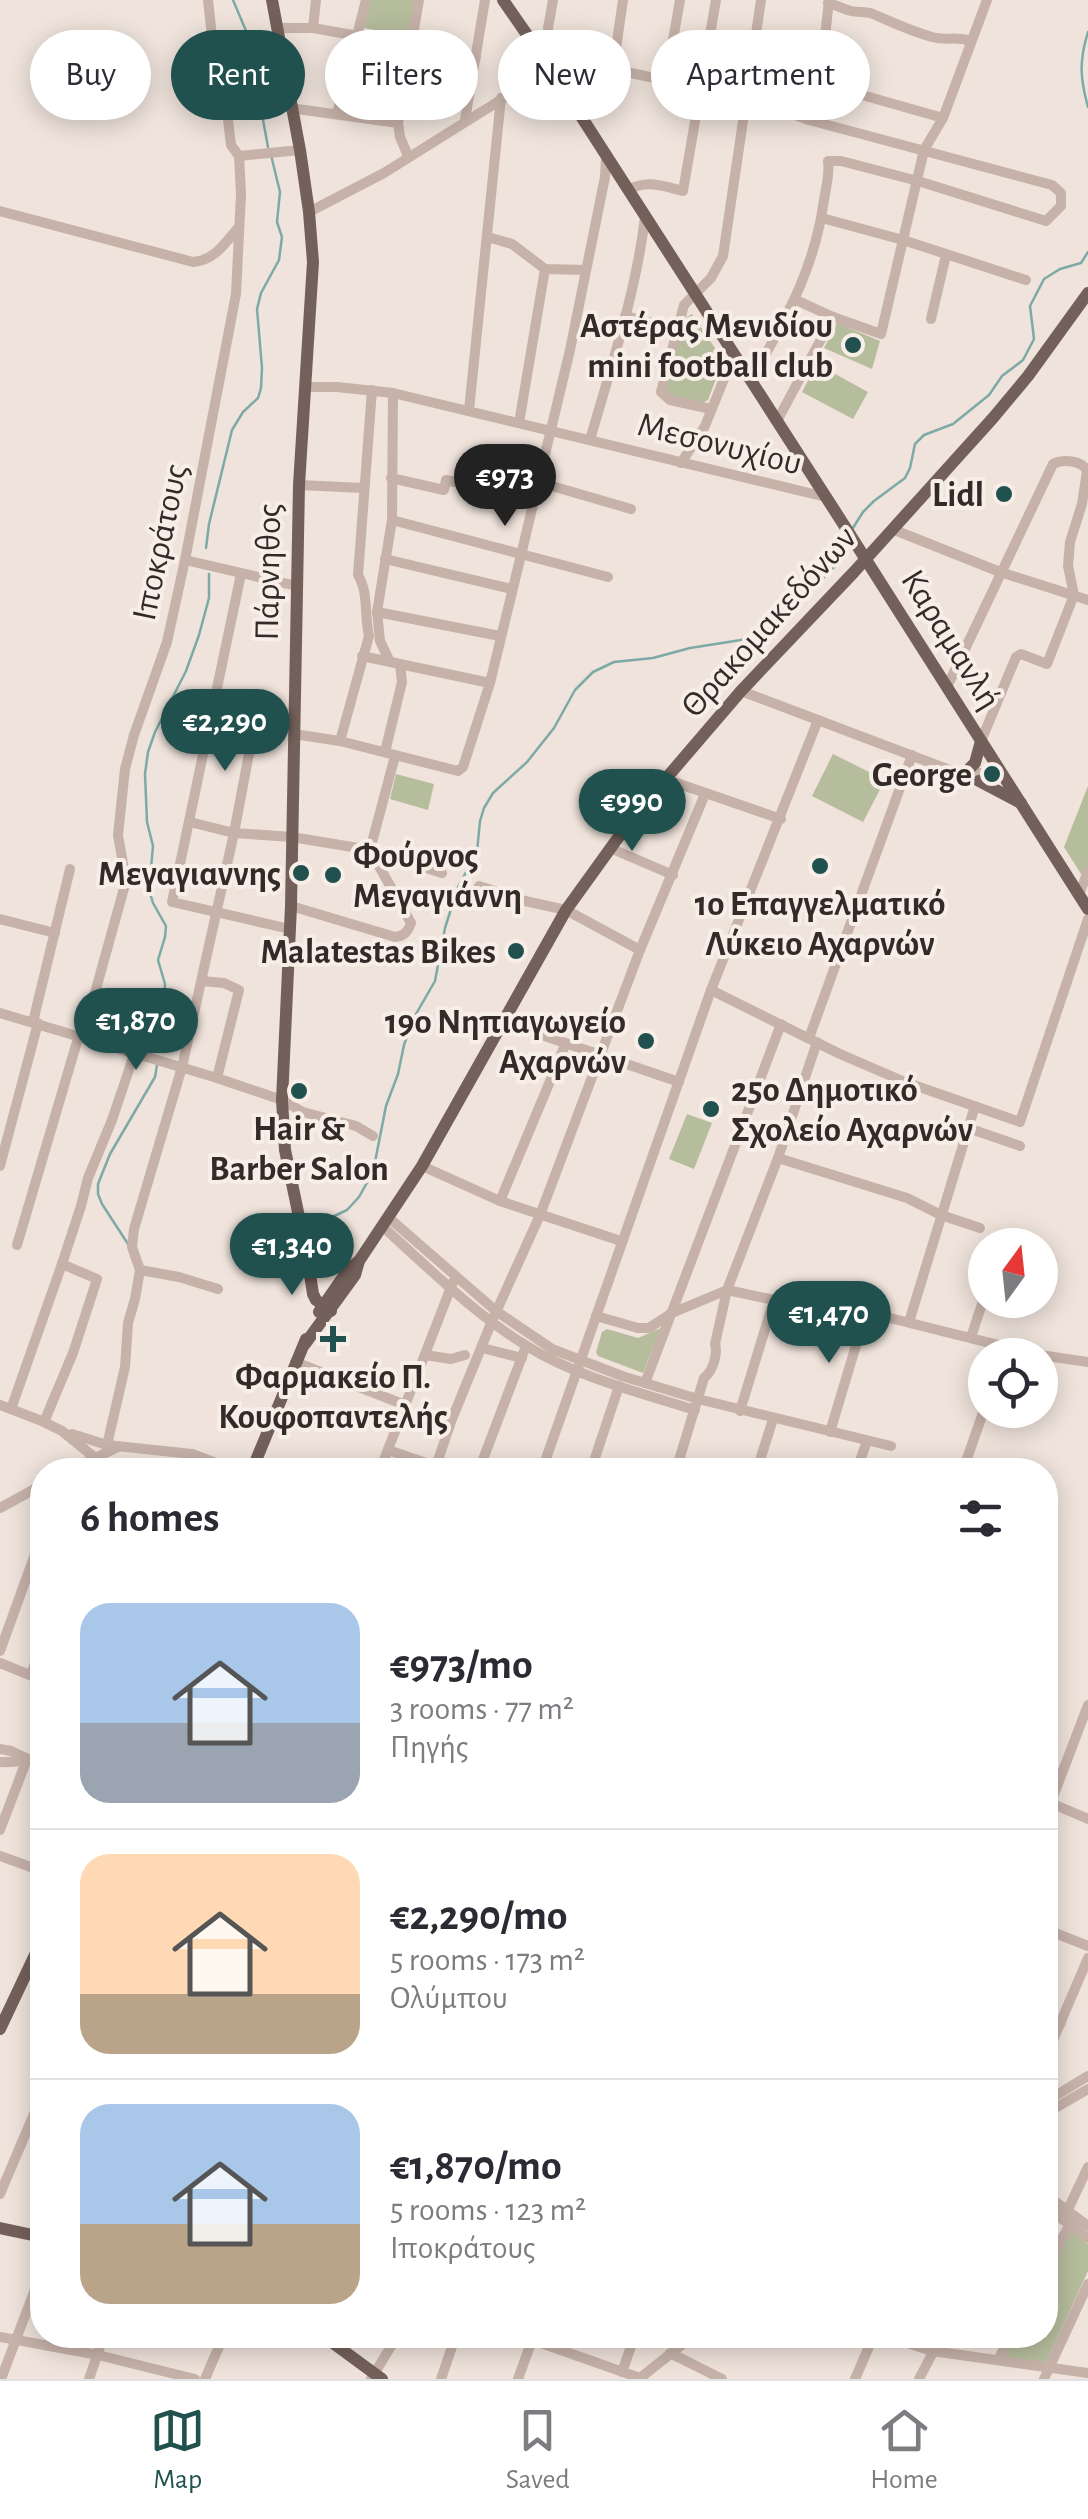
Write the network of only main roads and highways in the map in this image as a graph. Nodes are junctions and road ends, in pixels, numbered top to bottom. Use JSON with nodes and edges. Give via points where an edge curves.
{"nodes":[{"id":1,"x":272,"y":0,"type":"edge"},
{"id":2,"x":503,"y":0,"type":"edge"},
{"id":3,"x":1088,"y":293,"type":"edge"},
{"id":4,"x":1082,"y":314,"type":"edge"},
{"id":5,"x":866,"y":559,"type":"junction"},
{"id":6,"x":981,"y":741,"type":"junction"},
{"id":7,"x":962,"y":773,"type":"road end"},
{"id":8,"x":979,"y":781,"type":"road end"},
{"id":9,"x":1022,"y":804,"type":"junction"},
{"id":10,"x":1088,"y":909,"type":"edge"},
{"id":11,"x":310,"y":1267,"type":"junction"},
{"id":12,"x":338,"y":1292,"type":"junction"},
{"id":13,"x":327,"y":1309,"type":"junction"},
{"id":14,"x":257,"y":1458,"type":"edge"},
{"id":15,"x":30,"y":1965,"type":"edge"},
{"id":16,"x":0,"y":2028,"type":"edge"},
{"id":17,"x":0,"y":2228,"type":"edge"},
{"id":18,"x":30,"y":2235,"type":"edge"},
{"id":19,"x":339,"y":2348,"type":"edge"},
{"id":20,"x":376,"y":2377,"type":"edge"}],
"edges":[{"from":1,"to":11,"type":"main road","name":"Πάρνηθος","via":[[313,262],[299,485],[282,1100],[285,1150]]},
{"from":2,"to":5,"type":"main road","name":"Καραμανλή"},
{"from":3,"to":4,"type":"main road","name":"Θρακομακεδόνων"},
{"from":4,"to":5,"type":"main road","name":"Θρακομακεδόνων"},
{"from":5,"to":6,"type":"main road","name":"Καραμανλή"},
{"from":5,"to":12,"type":"main road","name":"Θρακομακεδόνων","via":[[741,691],[610,848],[566,910],[422,1166]]},
{"from":6,"to":7,"type":"main road","via":[[978,757]]},
{"from":6,"to":9,"type":"main road","name":"Καραμανλή"},
{"from":8,"to":9,"type":"main road"},
{"from":9,"to":10,"type":"main road","name":"Καραμανλή"},
{"from":11,"to":12,"type":"main road"},
{"from":11,"to":13,"type":"main road","name":"Πάρνηθος","via":[[313,1294]]},
{"from":12,"to":13,"type":"main road"},
{"from":13,"to":14,"type":"main road","via":[[295,1362]]},
{"from":15,"to":16,"type":"main road"},
{"from":17,"to":18,"type":"main road"},
{"from":19,"to":20,"type":"main road"}]}
